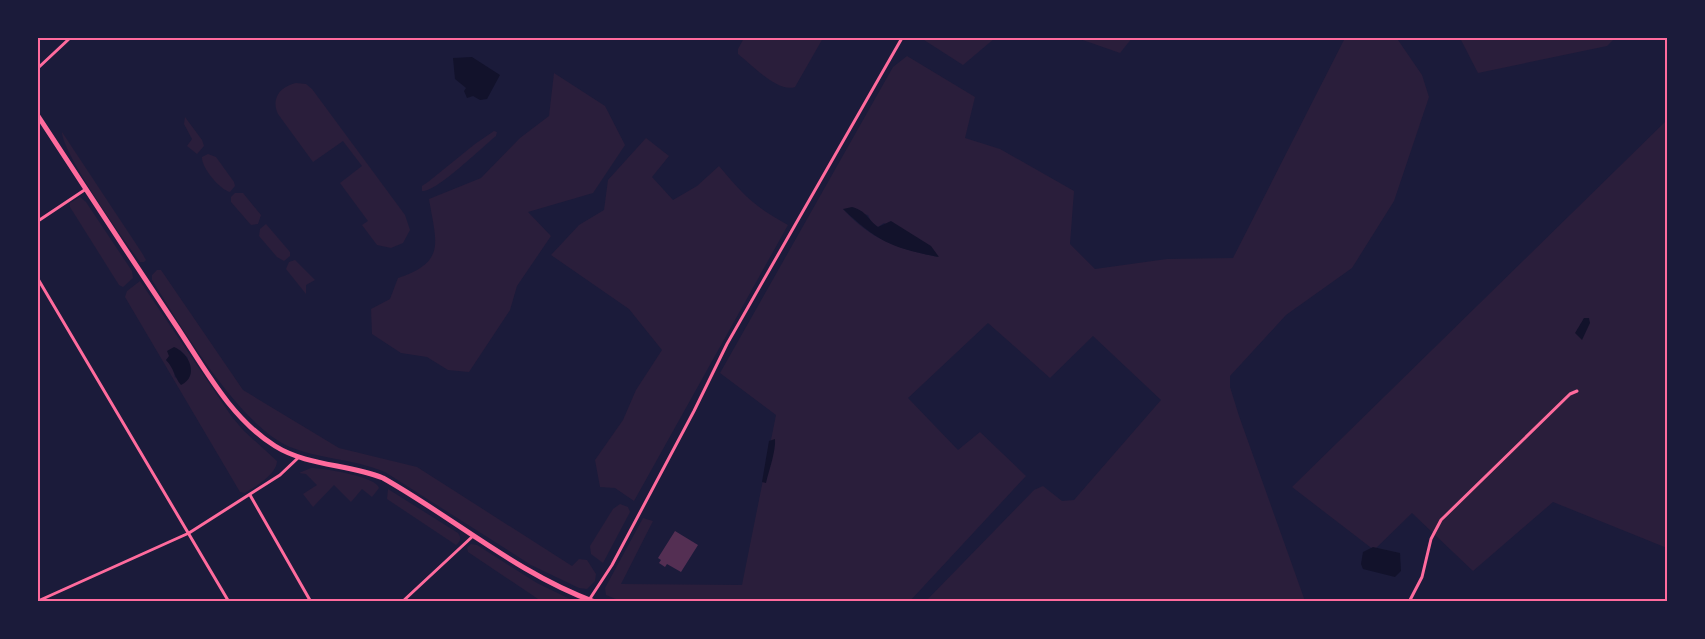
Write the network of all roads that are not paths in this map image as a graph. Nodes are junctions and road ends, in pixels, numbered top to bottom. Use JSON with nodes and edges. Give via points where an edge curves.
{"nodes":[{"id":1,"x":70,"y":38,"type":"edge"},
{"id":2,"x":902,"y":38,"type":"edge"},
{"id":3,"x":38,"y":68,"type":"edge"},
{"id":4,"x":38,"y":116,"type":"edge"},
{"id":5,"x":86,"y":190,"type":"junction"},
{"id":6,"x":38,"y":221,"type":"edge"},
{"id":7,"x":38,"y":279,"type":"edge"},
{"id":8,"x":1578,"y":391,"type":"dead end"},
{"id":9,"x":299,"y":458,"type":"junction"},
{"id":10,"x":250,"y":496,"type":"junction"},
{"id":11,"x":189,"y":533,"type":"junction"},
{"id":12,"x":474,"y":535,"type":"junction"},
{"id":13,"x":38,"y":601,"type":"edge"},
{"id":14,"x":591,"y":601,"type":"edge"},
{"id":15,"x":229,"y":602,"type":"edge"},
{"id":16,"x":311,"y":602,"type":"edge"},
{"id":17,"x":402,"y":602,"type":"edge"},
{"id":18,"x":1409,"y":602,"type":"edge"}],
"edges":[{"from":1,"to":3,"type":"street"},
{"from":2,"to":14,"type":"street","via":[[727,344]]},
{"from":4,"to":5,"type":"main road"},
{"from":5,"to":6,"type":"street"},
{"from":5,"to":9,"type":"main road","via":[[237,412],[263,437]]},
{"from":7,"to":11,"type":"street"},
{"from":8,"to":18,"type":"street","via":[[1570,394],[1441,520],[1431,539],[1422,577]]},
{"from":9,"to":10,"type":"street"},
{"from":9,"to":12,"type":"main road","via":[[362,470],[383,478]]},
{"from":10,"to":11,"type":"street"},
{"from":10,"to":16,"type":"street"},
{"from":11,"to":13,"type":"street"},
{"from":11,"to":15,"type":"street"},
{"from":12,"to":14,"type":"main road","via":[[538,576]]},
{"from":12,"to":17,"type":"street"}]}
